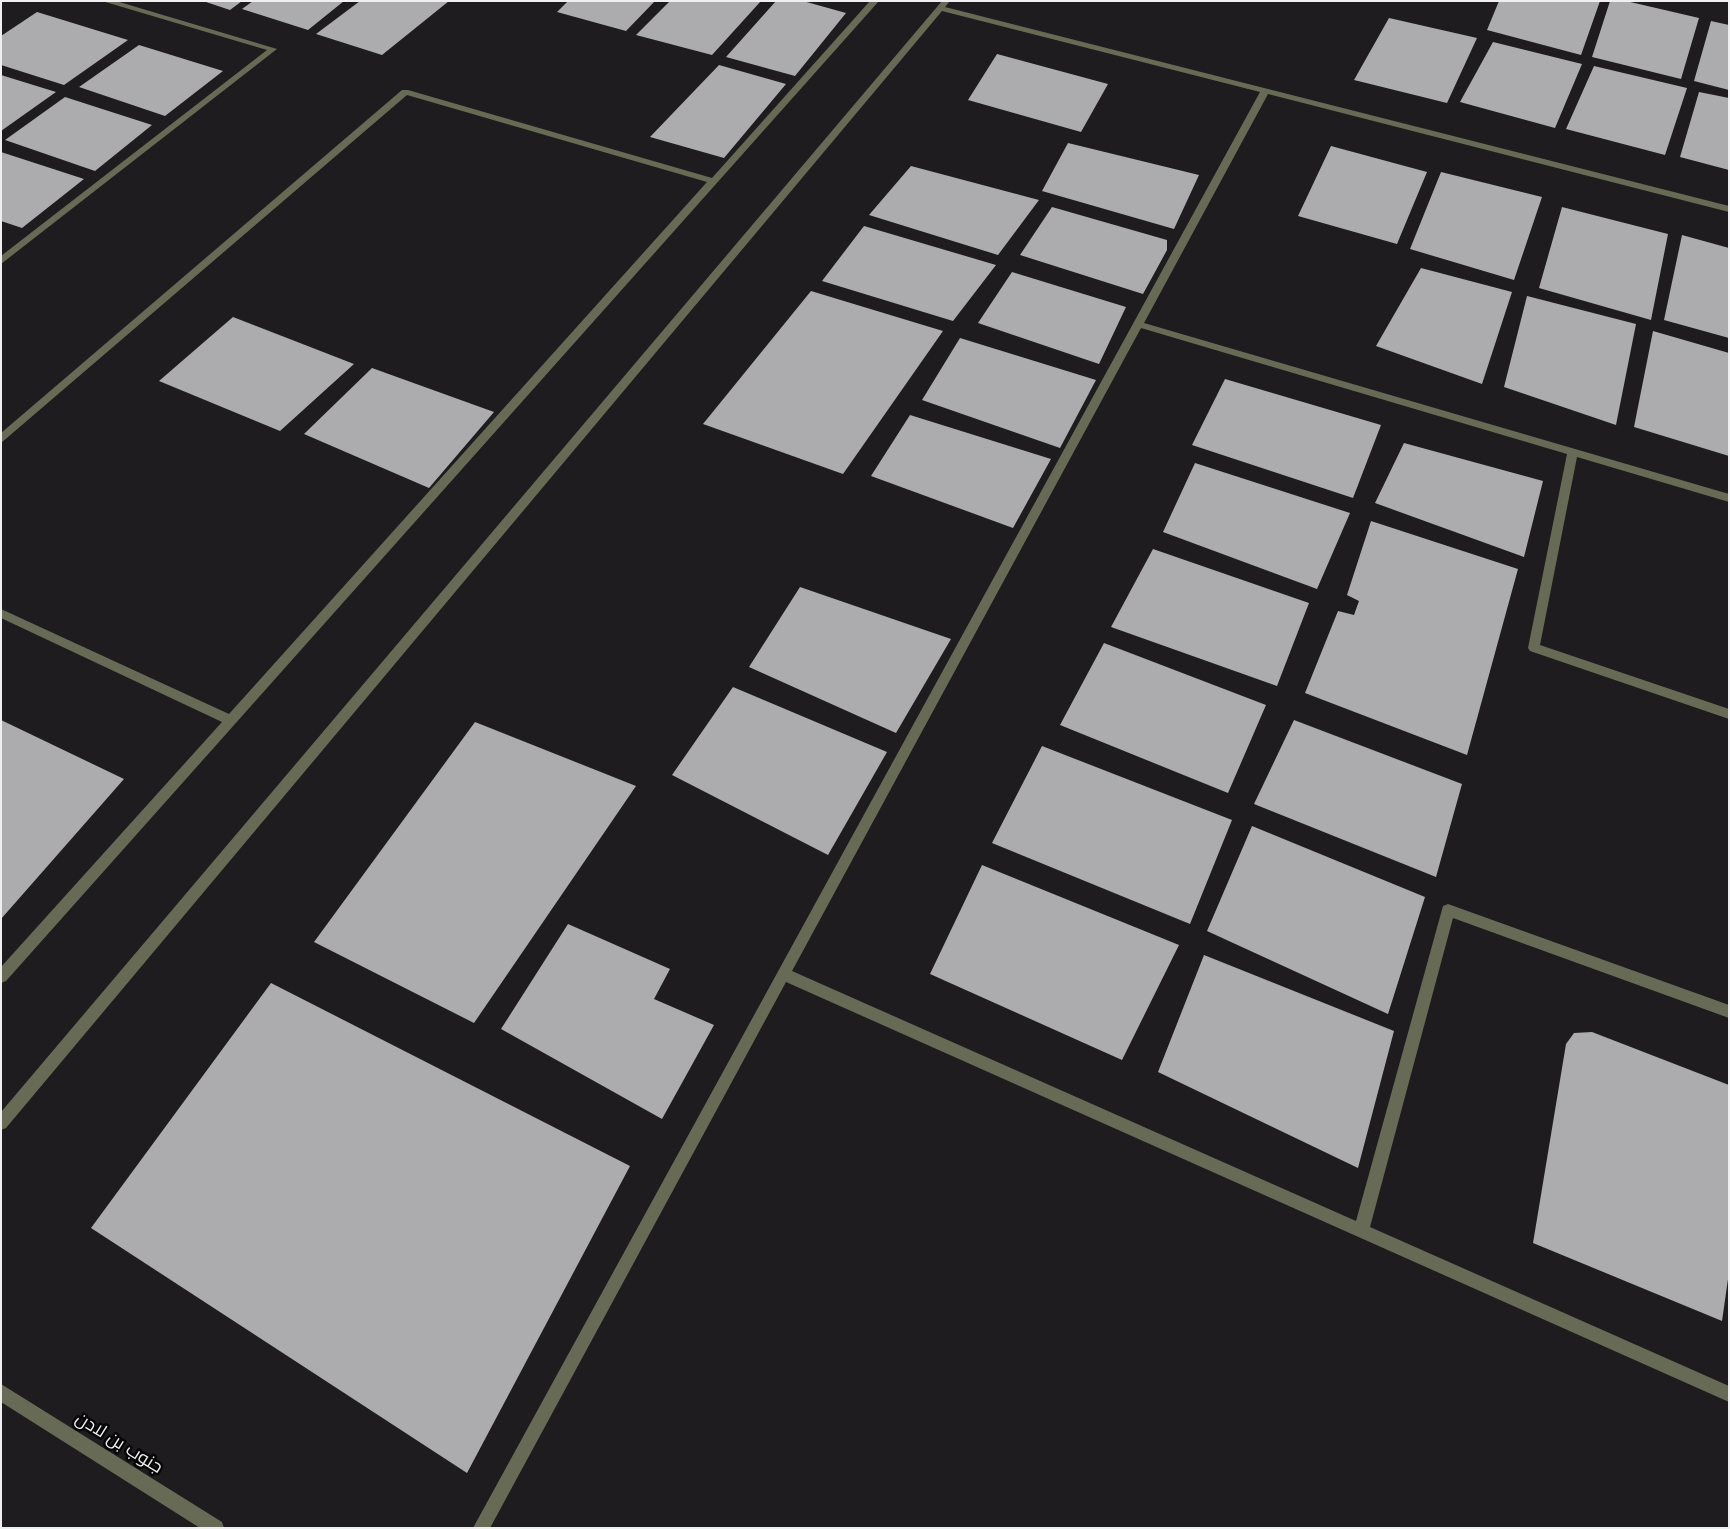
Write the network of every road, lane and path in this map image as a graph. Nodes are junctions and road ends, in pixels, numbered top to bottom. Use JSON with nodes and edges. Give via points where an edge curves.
{"nodes":[{"id":1,"x":106,"y":1,"type":"edge"},
{"id":2,"x":875,"y":1,"type":"edge"},
{"id":3,"x":944,"y":5,"type":"edge"},
{"id":4,"x":1265,"y":91,"type":"junction"},
{"id":5,"x":713,"y":181,"type":"junction"},
{"id":6,"x":1729,"y":209,"type":"edge"},
{"id":7,"x":1,"y":261,"type":"edge"},
{"id":8,"x":1138,"y":324,"type":"junction"},
{"id":9,"x":1,"y":439,"type":"edge"},
{"id":10,"x":1573,"y":452,"type":"junction"},
{"id":11,"x":1729,"y":498,"type":"edge"},
{"id":12,"x":1,"y":612,"type":"edge"},
{"id":13,"x":1729,"y":714,"type":"edge"},
{"id":14,"x":230,"y":720,"type":"junction"},
{"id":15,"x":783,"y":974,"type":"junction"},
{"id":16,"x":1,"y":977,"type":"edge"},
{"id":17,"x":1729,"y":1012,"type":"edge"},
{"id":18,"x":1,"y":1123,"type":"edge"},
{"id":19,"x":1361,"y":1231,"type":"junction"},
{"id":20,"x":1,"y":1392,"type":"edge"},
{"id":21,"x":1729,"y":1394,"type":"edge"},
{"id":22,"x":216,"y":1528,"type":"edge"},
{"id":23,"x":481,"y":1528,"type":"edge"}],
"edges":[{"from":1,"to":7,"type":"street","via":[[273,49]]},
{"from":2,"to":5,"type":"street"},
{"from":3,"to":4,"type":"street"},
{"from":3,"to":18,"type":"street"},
{"from":4,"to":6,"type":"street"},
{"from":4,"to":8,"type":"street"},
{"from":5,"to":9,"type":"street","via":[[405,92]]},
{"from":5,"to":14,"type":"street"},
{"from":8,"to":10,"type":"street"},
{"from":8,"to":15,"type":"street"},
{"from":10,"to":11,"type":"street"},
{"from":10,"to":13,"type":"street","via":[[1534,648]]},
{"from":12,"to":14,"type":"street"},
{"from":14,"to":16,"type":"street"},
{"from":15,"to":19,"type":"street"},
{"from":15,"to":23,"type":"street"},
{"from":17,"to":19,"type":"street","via":[[1448,910]]},
{"from":19,"to":21,"type":"street"},
{"from":20,"to":22,"type":"street","name":"جنوب بن لادن"}]}
